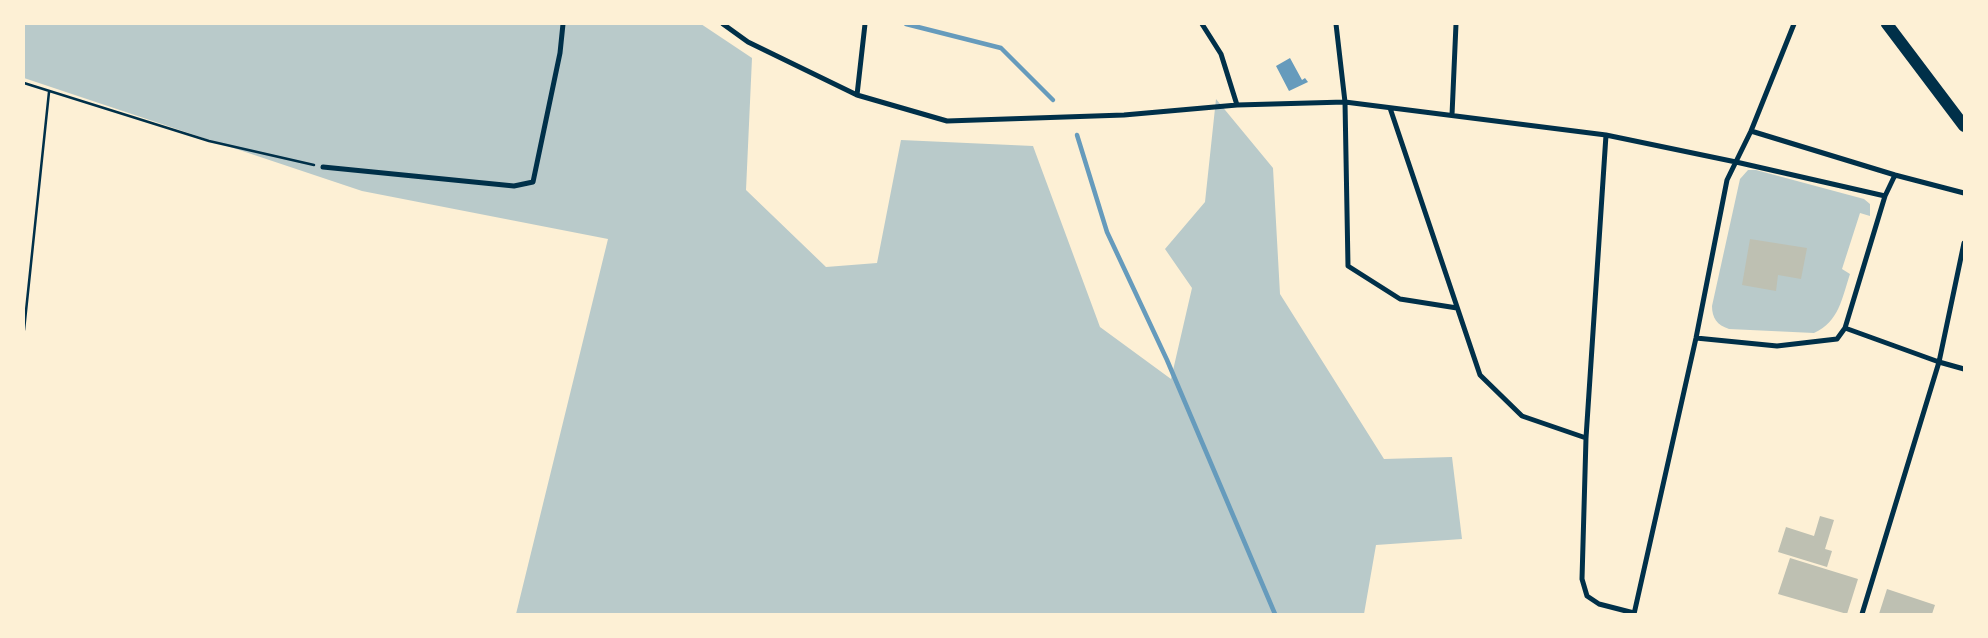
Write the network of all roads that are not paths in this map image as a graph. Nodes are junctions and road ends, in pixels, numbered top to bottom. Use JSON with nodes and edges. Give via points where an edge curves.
{"nodes":[{"id":1,"x":563,"y":24,"type":"edge"},
{"id":2,"x":723,"y":24,"type":"edge"},
{"id":3,"x":865,"y":24,"type":"edge"},
{"id":4,"x":1202,"y":24,"type":"edge"},
{"id":5,"x":1336,"y":24,"type":"edge"},
{"id":6,"x":1456,"y":24,"type":"edge"},
{"id":7,"x":1794,"y":24,"type":"edge"},
{"id":8,"x":1887,"y":24,"type":"edge"},
{"id":9,"x":857,"y":95,"type":"junction"},
{"id":10,"x":1345,"y":102,"type":"junction"},
{"id":11,"x":1237,"y":105,"type":"junction"},
{"id":12,"x":1390,"y":108,"type":"junction"},
{"id":13,"x":1452,"y":115,"type":"junction"},
{"id":14,"x":1964,"y":125,"type":"edge"},
{"id":15,"x":1751,"y":132,"type":"junction"},
{"id":16,"x":1606,"y":135,"type":"junction"},
{"id":17,"x":1736,"y":162,"type":"junction"},
{"id":18,"x":323,"y":167,"type":"road end"},
{"id":19,"x":1895,"y":175,"type":"junction"},
{"id":20,"x":1964,"y":193,"type":"edge"},
{"id":21,"x":1885,"y":196,"type":"junction"},
{"id":22,"x":1964,"y":243,"type":"edge"},
{"id":23,"x":1457,"y":308,"type":"junction"},
{"id":24,"x":1845,"y":328,"type":"junction"},
{"id":25,"x":1696,"y":338,"type":"junction"},
{"id":26,"x":1939,"y":362,"type":"junction"},
{"id":27,"x":1964,"y":369,"type":"edge"},
{"id":28,"x":1586,"y":438,"type":"junction"},
{"id":29,"x":1634,"y":614,"type":"edge"},
{"id":30,"x":1862,"y":614,"type":"edge"}],
"edges":[{"from":1,"to":18,"type":"street","via":[[533,182],[514,186]]},
{"from":2,"to":9,"type":"street","via":[[748,42]]},
{"from":3,"to":9,"type":"street"},
{"from":4,"to":11,"type":"street","via":[[1221,54]]},
{"from":5,"to":10,"type":"street"},
{"from":6,"to":13,"type":"street"},
{"from":7,"to":15,"type":"street"},
{"from":8,"to":14,"type":"main road"},
{"from":9,"to":11,"type":"street","via":[[947,121],[1124,115]]},
{"from":10,"to":11,"type":"street"},
{"from":10,"to":12,"type":"street"},
{"from":10,"to":23,"type":"street","via":[[1348,266],[1400,299]]},
{"from":12,"to":13,"type":"street"},
{"from":12,"to":23,"type":"street"},
{"from":13,"to":16,"type":"street"},
{"from":15,"to":17,"type":"street"},
{"from":15,"to":19,"type":"street"},
{"from":16,"to":17,"type":"street"},
{"from":16,"to":28,"type":"street"},
{"from":17,"to":21,"type":"street"},
{"from":17,"to":25,"type":"street","via":[[1727,180]]},
{"from":19,"to":20,"type":"street"},
{"from":19,"to":21,"type":"street"},
{"from":21,"to":24,"type":"street"},
{"from":22,"to":26,"type":"street"},
{"from":23,"to":28,"type":"street","via":[[1480,375],[1522,416]]},
{"from":24,"to":25,"type":"street","via":[[1837,339],[1777,346]]},
{"from":24,"to":26,"type":"street"},
{"from":25,"to":29,"type":"street"},
{"from":26,"to":27,"type":"street"},
{"from":26,"to":30,"type":"street"},
{"from":28,"to":29,"type":"street","via":[[1582,579],[1587,596],[1599,604]]}]}
